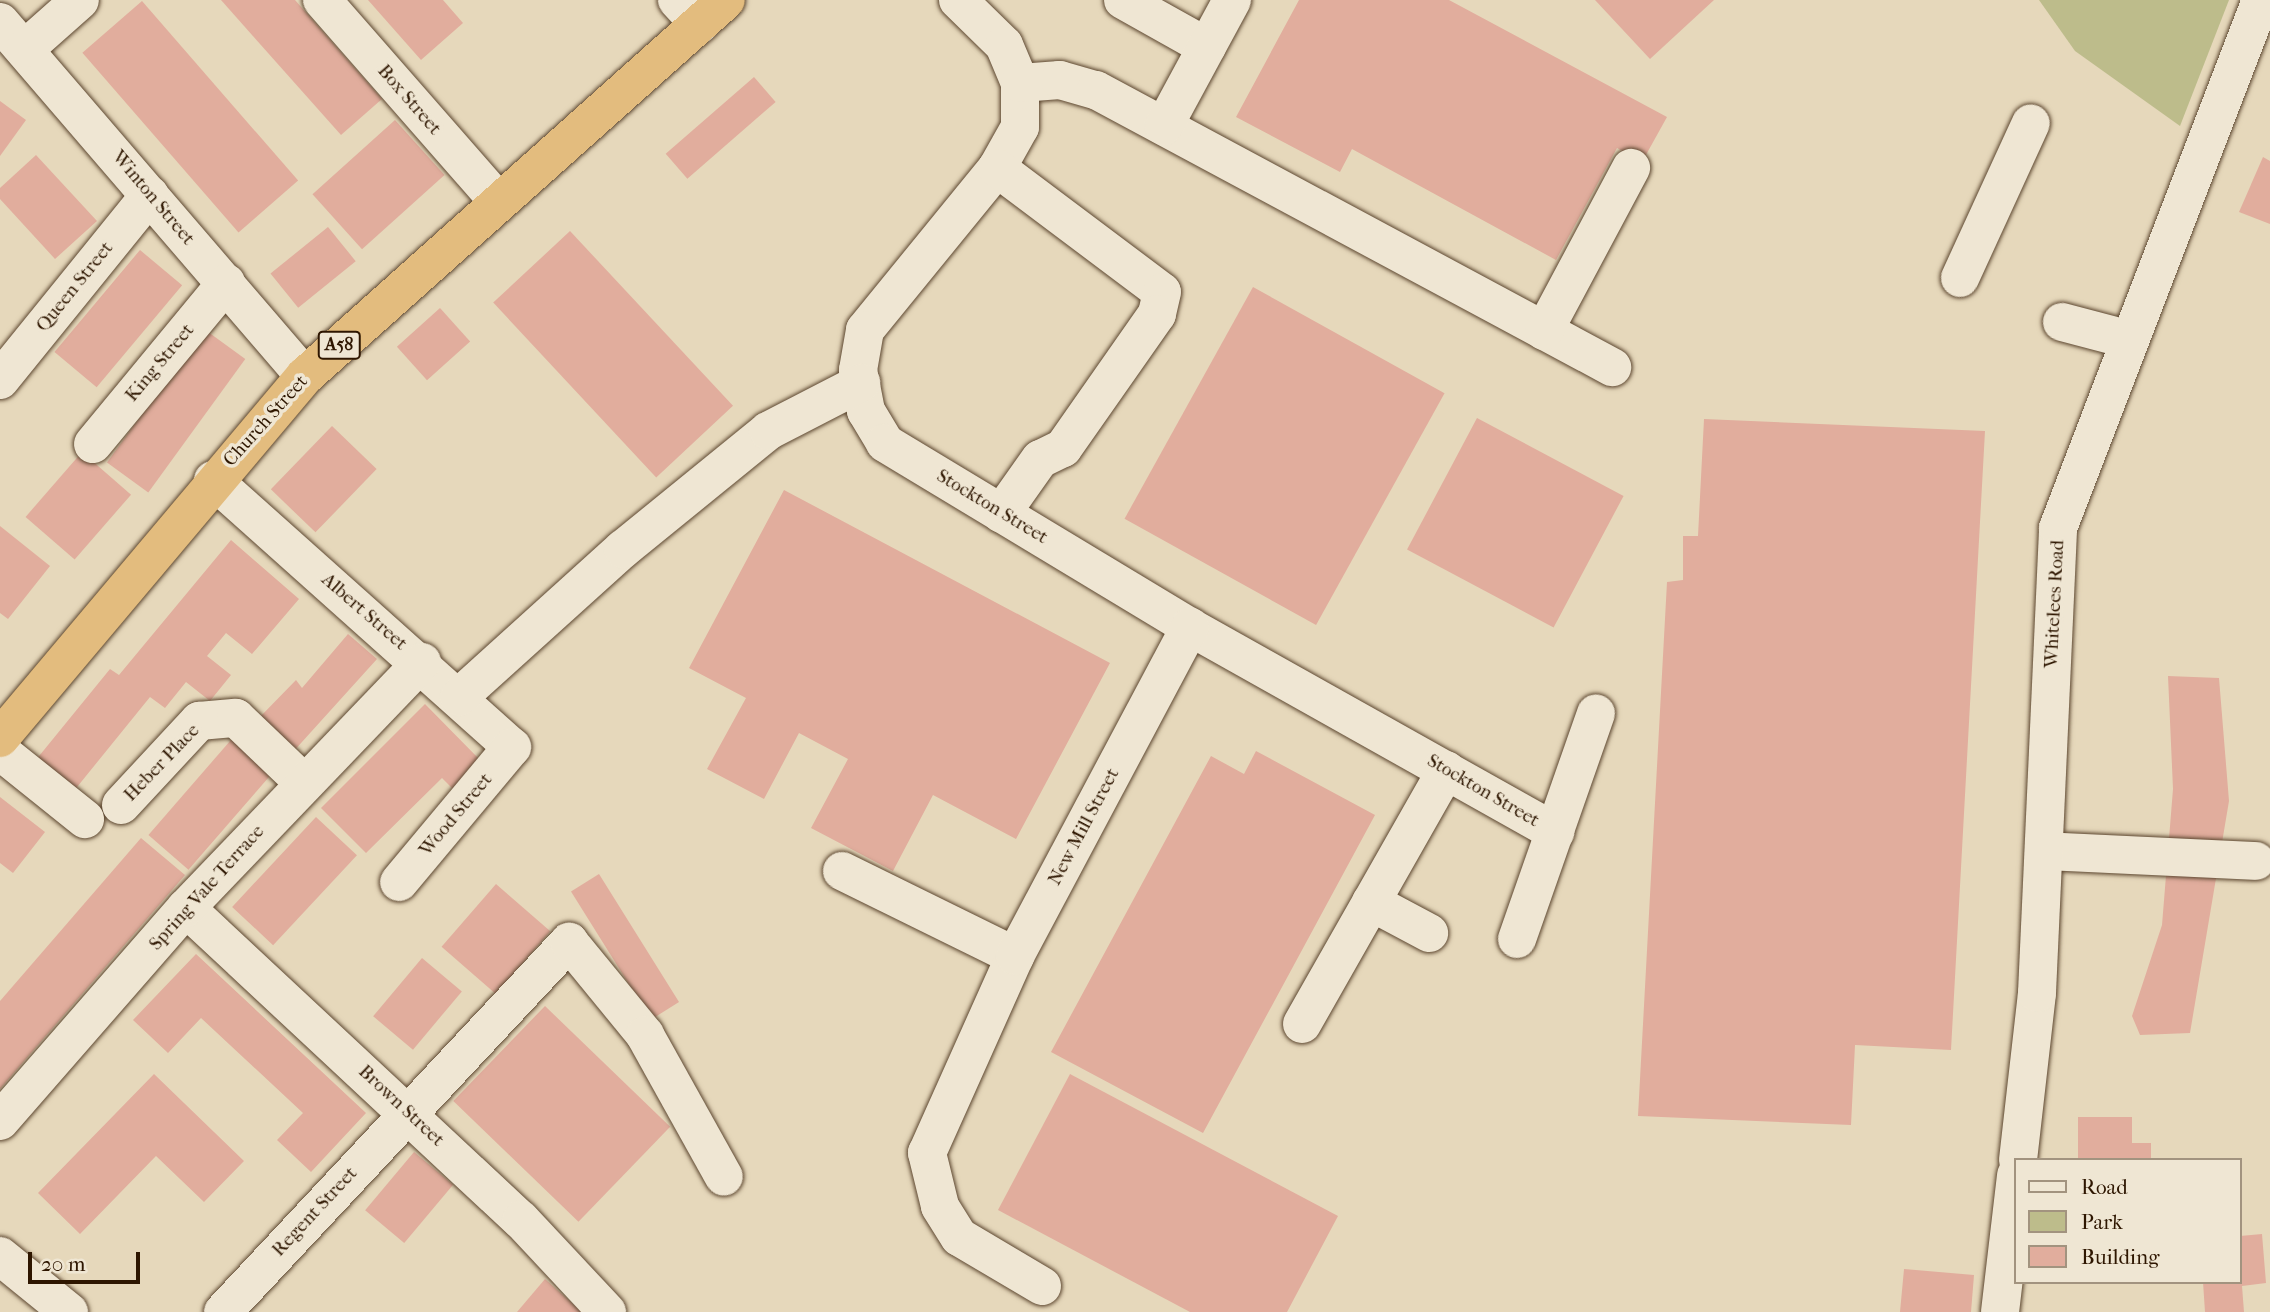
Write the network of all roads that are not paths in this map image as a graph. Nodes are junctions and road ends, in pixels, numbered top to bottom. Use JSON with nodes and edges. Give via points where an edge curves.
{"nodes":[{"id":1,"x":5,"y":0,"type":"edge"},
{"id":2,"x":80,"y":0,"type":"edge"},
{"id":3,"x":322,"y":0,"type":"edge"},
{"id":4,"x":958,"y":0,"type":"edge"},
{"id":5,"x":1123,"y":0,"type":"edge"},
{"id":6,"x":1232,"y":0,"type":"edge"},
{"id":7,"x":2261,"y":0,"type":"edge"},
{"id":8,"x":701,"y":8,"type":"edge"},
{"id":9,"x":9,"y":30,"type":"edge"},
{"id":10,"x":1207,"y":47,"type":"junction"},
{"id":11,"x":2256,"y":55,"type":"edge"},
{"id":12,"x":1020,"y":83,"type":"junction"},
{"id":13,"x":2031,"y":123,"type":"dead end"},
{"id":14,"x":1164,"y":126,"type":"junction"},
{"id":15,"x":997,"y":168,"type":"junction"},
{"id":16,"x":1631,"y":169,"type":"dead end"},
{"id":17,"x":150,"y":195,"type":"junction"},
{"id":18,"x":497,"y":200,"type":"junction"},
{"id":19,"x":1960,"y":278,"type":"dead end"},
{"id":20,"x":226,"y":283,"type":"junction"},
{"id":21,"x":2062,"y":323,"type":"dead end"},
{"id":22,"x":1544,"y":331,"type":"junction"},
{"id":23,"x":2130,"y":340,"type":"junction"},
{"id":24,"x":1612,"y":367,"type":"dead end"},
{"id":25,"x":305,"y":376,"type":"junction"},
{"id":26,"x":0,"y":380,"type":"edge"},
{"id":27,"x":861,"y":383,"type":"junction"},
{"id":28,"x":93,"y":444,"type":"dead end"},
{"id":29,"x":213,"y":480,"type":"junction"},
{"id":30,"x":1001,"y":514,"type":"junction"},
{"id":31,"x":1190,"y":627,"type":"junction"},
{"id":32,"x":422,"y":662,"type":"junction"},
{"id":33,"x":459,"y":697,"type":"junction"},
{"id":34,"x":1596,"y":713,"type":"dead end"},
{"id":35,"x":0,"y":738,"type":"edge"},
{"id":36,"x":512,"y":747,"type":"joint"},
{"id":37,"x":0,"y":751,"type":"edge"},
{"id":38,"x":1446,"y":770,"type":"junction"},
{"id":39,"x":303,"y":782,"type":"junction"},
{"id":40,"x":121,"y":805,"type":"dead end"},
{"id":41,"x":85,"y":819,"type":"dead end"},
{"id":42,"x":1555,"y":832,"type":"junction"},
{"id":43,"x":2044,"y":852,"type":"junction"},
{"id":44,"x":2256,"y":861,"type":"dead end"},
{"id":45,"x":842,"y":871,"type":"dead end"},
{"id":46,"x":400,"y":882,"type":"dead end"},
{"id":47,"x":1371,"y":902,"type":"junction"},
{"id":48,"x":186,"y":908,"type":"junction"},
{"id":49,"x":1429,"y":933,"type":"dead end"},
{"id":50,"x":1517,"y":939,"type":"dead end"},
{"id":51,"x":1015,"y":956,"type":"junction"},
{"id":52,"x":1302,"y":1024,"type":"dead end"},
{"id":53,"x":408,"y":1112,"type":"junction"},
{"id":54,"x":0,"y":1121,"type":"edge"},
{"id":55,"x":2018,"y":1158,"type":"edge"},
{"id":56,"x":724,"y":1177,"type":"dead end"},
{"id":57,"x":2014,"y":1192,"type":"edge"},
{"id":58,"x":0,"y":1256,"type":"edge"},
{"id":59,"x":1042,"y":1286,"type":"dead end"},
{"id":60,"x":69,"y":1312,"type":"edge"},
{"id":61,"x":223,"y":1312,"type":"edge"},
{"id":62,"x":607,"y":1312,"type":"edge"},
{"id":63,"x":2000,"y":1312,"type":"edge"}],
"edges":[{"from":1,"to":9,"type":"street"},
{"from":2,"to":9,"type":"street"},
{"from":3,"to":18,"type":"street","name":"Box Street"},
{"from":4,"to":12,"type":"street","name":"Stockton Street","via":[[1004,45]]},
{"from":5,"to":10,"type":"street"},
{"from":6,"to":10,"type":"street"},
{"from":7,"to":11,"type":"street","name":"Whitelees Road"},
{"from":8,"to":18,"type":"highway","name":"Church Street","number":"A58"},
{"from":9,"to":17,"type":"street","name":"Winton Street"},
{"from":10,"to":14,"type":"street"},
{"from":11,"to":23,"type":"street","name":"Whitelees Road"},
{"from":12,"to":14,"type":"street","via":[[1060,80],[1096,90]]},
{"from":12,"to":15,"type":"street","name":"Stockton Street","via":[[1020,127]]},
{"from":13,"to":19,"type":"street"},
{"from":14,"to":22,"type":"street"},
{"from":15,"to":27,"type":"street","name":"Stockton Street","via":[[865,330]]},
{"from":15,"to":30,"type":"street","via":[[1162,292],[1157,314],[1063,448],[1040,459]]},
{"from":16,"to":22,"type":"street"},
{"from":17,"to":20,"type":"street","name":"Winton Street"},
{"from":17,"to":26,"type":"street","name":"Queen Street"},
{"from":18,"to":25,"type":"highway","name":"Church Street","number":"A58"},
{"from":20,"to":25,"type":"street","name":"Winton Street"},
{"from":20,"to":28,"type":"street","name":"King Street"},
{"from":21,"to":23,"type":"street"},
{"from":22,"to":24,"type":"street"},
{"from":23,"to":43,"type":"street","name":"Whitelees Road","via":[[2058,528]]},
{"from":25,"to":29,"type":"highway","name":"Church Street","number":"A58"},
{"from":27,"to":30,"type":"street","name":"Stockton Street","via":[[866,411],[885,443]]},
{"from":27,"to":33,"type":"street","via":[[768,431],[623,549]]},
{"from":29,"to":32,"type":"street","name":"Albert Street"},
{"from":29,"to":35,"type":"highway","name":"Church Street","number":"A58"},
{"from":30,"to":31,"type":"street","name":"Stockton Street"},
{"from":31,"to":38,"type":"street","name":"Stockton Street"},
{"from":31,"to":51,"type":"street","name":"New Mill Street"},
{"from":32,"to":33,"type":"street","name":"Albert Street"},
{"from":32,"to":39,"type":"street","name":"Spring Vale Terrace"},
{"from":33,"to":36,"type":"street","name":"Albert Street"},
{"from":34,"to":42,"type":"street"},
{"from":36,"to":46,"type":"street","name":"Wood Street"},
{"from":37,"to":41,"type":"street"},
{"from":38,"to":42,"type":"street","name":"Stockton Street"},
{"from":38,"to":47,"type":"street"},
{"from":39,"to":40,"type":"street","name":"Heber Place","via":[[236,718],[199,721]]},
{"from":39,"to":48,"type":"street","name":"Spring Vale Terrace"},
{"from":42,"to":50,"type":"street"},
{"from":43,"to":44,"type":"street"},
{"from":43,"to":55,"type":"street","name":"Whitelees Road","via":[[2037,993]]},
{"from":45,"to":51,"type":"street"},
{"from":47,"to":49,"type":"street"},
{"from":47,"to":52,"type":"street"},
{"from":48,"to":53,"type":"street","name":"Brown Street"},
{"from":48,"to":54,"type":"street","name":"Spring Vale Terrace"},
{"from":51,"to":59,"type":"street","name":"New Mill Street","via":[[927,1153],[933,1185],[959,1237]]},
{"from":53,"to":56,"type":"street","name":"Regent Street","via":[[569,942],[645,1035]]},
{"from":53,"to":61,"type":"street","name":"Regent Street"},
{"from":53,"to":62,"type":"street","name":"Brown Street"},
{"from":57,"to":63,"type":"street"},
{"from":58,"to":60,"type":"street"}]}
